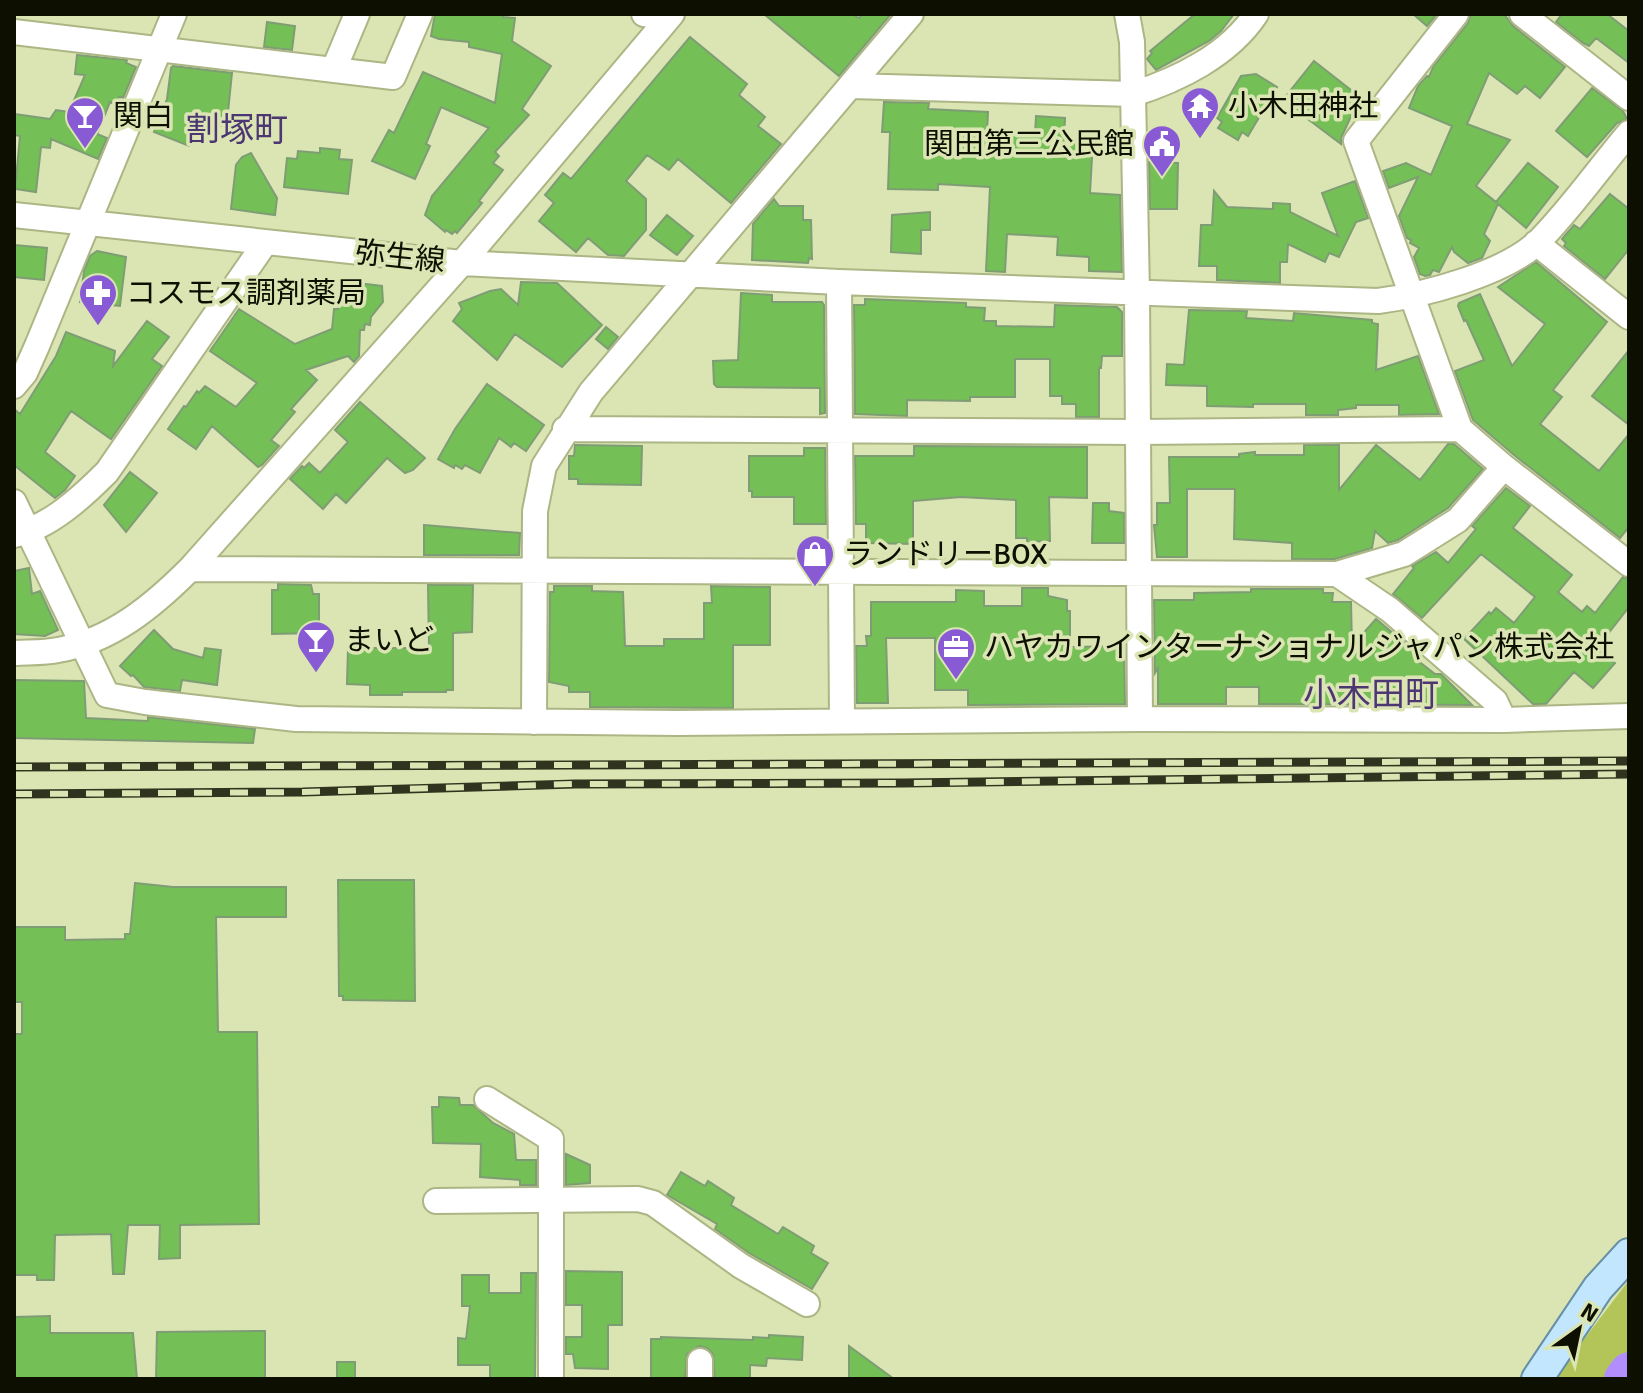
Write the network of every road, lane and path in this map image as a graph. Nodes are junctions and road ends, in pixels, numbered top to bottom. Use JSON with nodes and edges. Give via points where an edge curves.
{"nodes":[{"id":1,"x":174,"y":14,"type":"edge"},
{"id":2,"x":357,"y":14,"type":"edge"},
{"id":3,"x":420,"y":14,"type":"edge"},
{"id":4,"x":644,"y":14,"type":"edge"},
{"id":5,"x":911,"y":14,"type":"edge"},
{"id":6,"x":1127,"y":14,"type":"edge"},
{"id":7,"x":1256,"y":14,"type":"edge"},
{"id":8,"x":1456,"y":14,"type":"edge"},
{"id":9,"x":1522,"y":14,"type":"edge"},
{"id":10,"x":671,"y":16,"type":"edge"},
{"id":11,"x":14,"y":32,"type":"edge"},
{"id":12,"x":159,"y":49,"type":"junction"},
{"id":13,"x":334,"y":69,"type":"junction"},
{"id":14,"x":851,"y":86,"type":"junction"},
{"id":15,"x":1133,"y":94,"type":"junction"},
{"id":16,"x":1629,"y":98,"type":"edge"},
{"id":17,"x":1629,"y":133,"type":"edge"},
{"id":18,"x":14,"y":215,"type":"edge"},
{"id":19,"x":89,"y":224,"type":"junction"},
{"id":20,"x":265,"y":243,"type":"junction"},
{"id":21,"x":1536,"y":243,"type":"junction"},
{"id":22,"x":462,"y":263,"type":"junction"},
{"id":23,"x":689,"y":276,"type":"junction"},
{"id":24,"x":839,"y":282,"type":"junction"},
{"id":25,"x":1137,"y":293,"type":"junction"},
{"id":26,"x":1412,"y":297,"type":"junction"},
{"id":27,"x":1629,"y":317,"type":"edge"},
{"id":28,"x":26,"y":344,"type":"edge"},
{"id":29,"x":14,"y":386,"type":"edge"},
{"id":30,"x":565,"y":429,"type":"junction"},
{"id":31,"x":1460,"y":429,"type":"junction"},
{"id":32,"x":838,"y":431,"type":"junction"},
{"id":33,"x":1138,"y":432,"type":"junction"},
{"id":34,"x":1504,"y":467,"type":"junction"},
{"id":35,"x":14,"y":502,"type":"edge"},
{"id":36,"x":21,"y":534,"type":"edge"},
{"id":37,"x":1629,"y":564,"type":"edge"},
{"id":38,"x":190,"y":569,"type":"junction"},
{"id":39,"x":534,"y":569,"type":"junction"},
{"id":40,"x":841,"y":570,"type":"junction"},
{"id":41,"x":1138,"y":571,"type":"junction"},
{"id":42,"x":1337,"y":574,"type":"junction"},
{"id":43,"x":81,"y":644,"type":"junction"},
{"id":44,"x":14,"y":653,"type":"edge"},
{"id":45,"x":1629,"y":716,"type":"edge"},
{"id":46,"x":1140,"y":719,"type":"junction"},
{"id":47,"x":842,"y":720,"type":"junction"},
{"id":48,"x":1504,"y":720,"type":"junction"},
{"id":49,"x":534,"y":722,"type":"junction"},
{"id":50,"x":487,"y":1099,"type":"dead end"},
{"id":51,"x":550,"y":1199,"type":"junction"},
{"id":52,"x":436,"y":1201,"type":"dead end"},
{"id":53,"x":1629,"y":1254,"type":"edge"},
{"id":54,"x":807,"y":1304,"type":"dead end"},
{"id":55,"x":551,"y":1379,"type":"edge"},
{"id":56,"x":1537,"y":1379,"type":"edge"}],
"edges":[{"from":1,"to":12,"type":"street"},
{"from":2,"to":13,"type":"street"},
{"from":3,"to":13,"type":"street","via":[[393,77]]},
{"from":4,"to":10,"type":"street"},
{"from":5,"to":14,"type":"street"},
{"from":6,"to":15,"type":"street"},
{"from":7,"to":15,"type":"street","via":[[1202,64]]},
{"from":8,"to":26,"type":"street","via":[[1356,141]]},
{"from":9,"to":16,"type":"street"},
{"from":10,"to":22,"type":"street","name":"弥生線"},
{"from":11,"to":12,"type":"street"},
{"from":12,"to":13,"type":"street"},
{"from":12,"to":19,"type":"street"},
{"from":14,"to":15,"type":"street"},
{"from":14,"to":23,"type":"street"},
{"from":15,"to":25,"type":"street"},
{"from":17,"to":21,"type":"street"},
{"from":18,"to":19,"type":"street","name":"弥生線"},
{"from":19,"to":20,"type":"street","name":"弥生線"},
{"from":19,"to":28,"type":"street"},
{"from":20,"to":22,"type":"street","name":"弥生線"},
{"from":20,"to":36,"type":"street","via":[[107,472],[83,495]]},
{"from":21,"to":26,"type":"street","via":[[1497,267]]},
{"from":21,"to":27,"type":"street"},
{"from":22,"to":23,"type":"street"},
{"from":22,"to":38,"type":"street"},
{"from":23,"to":24,"type":"street"},
{"from":23,"to":30,"type":"street"},
{"from":24,"to":25,"type":"street"},
{"from":24,"to":32,"type":"street"},
{"from":25,"to":26,"type":"street","via":[[1378,301]]},
{"from":25,"to":33,"type":"street"},
{"from":26,"to":31,"type":"street"},
{"from":28,"to":29,"type":"street","via":[[25,373]]},
{"from":30,"to":32,"type":"street"},
{"from":30,"to":39,"type":"street","via":[[544,466],[535,511]]},
{"from":31,"to":33,"type":"street"},
{"from":31,"to":34,"type":"street"},
{"from":32,"to":33,"type":"street"},
{"from":32,"to":40,"type":"street"},
{"from":33,"to":41,"type":"street"},
{"from":34,"to":37,"type":"street"},
{"from":34,"to":42,"type":"street","via":[[1458,520],[1404,554]]},
{"from":35,"to":36,"type":"street"},
{"from":36,"to":43,"type":"street"},
{"from":38,"to":39,"type":"street"},
{"from":38,"to":43,"type":"street","via":[[127,623]]},
{"from":39,"to":40,"type":"street"},
{"from":39,"to":49,"type":"street"},
{"from":40,"to":41,"type":"street"},
{"from":40,"to":47,"type":"street"},
{"from":41,"to":42,"type":"street"},
{"from":41,"to":46,"type":"street"},
{"from":42,"to":48,"type":"street","via":[[1390,610],[1495,701]]},
{"from":43,"to":44,"type":"street"},
{"from":43,"to":49,"type":"street","via":[[107,695],[145,702],[296,719]]},
{"from":45,"to":48,"type":"street"},
{"from":46,"to":47,"type":"street"},
{"from":46,"to":48,"type":"street"},
{"from":47,"to":49,"type":"street"},
{"from":50,"to":51,"type":"street","via":[[551,1139]]},
{"from":51,"to":52,"type":"street"},
{"from":51,"to":54,"type":"street","via":[[653,1203],[741,1266]]},
{"from":51,"to":55,"type":"street"},
{"from":53,"to":56,"type":"main road","via":[[1598,1288]]}]}
